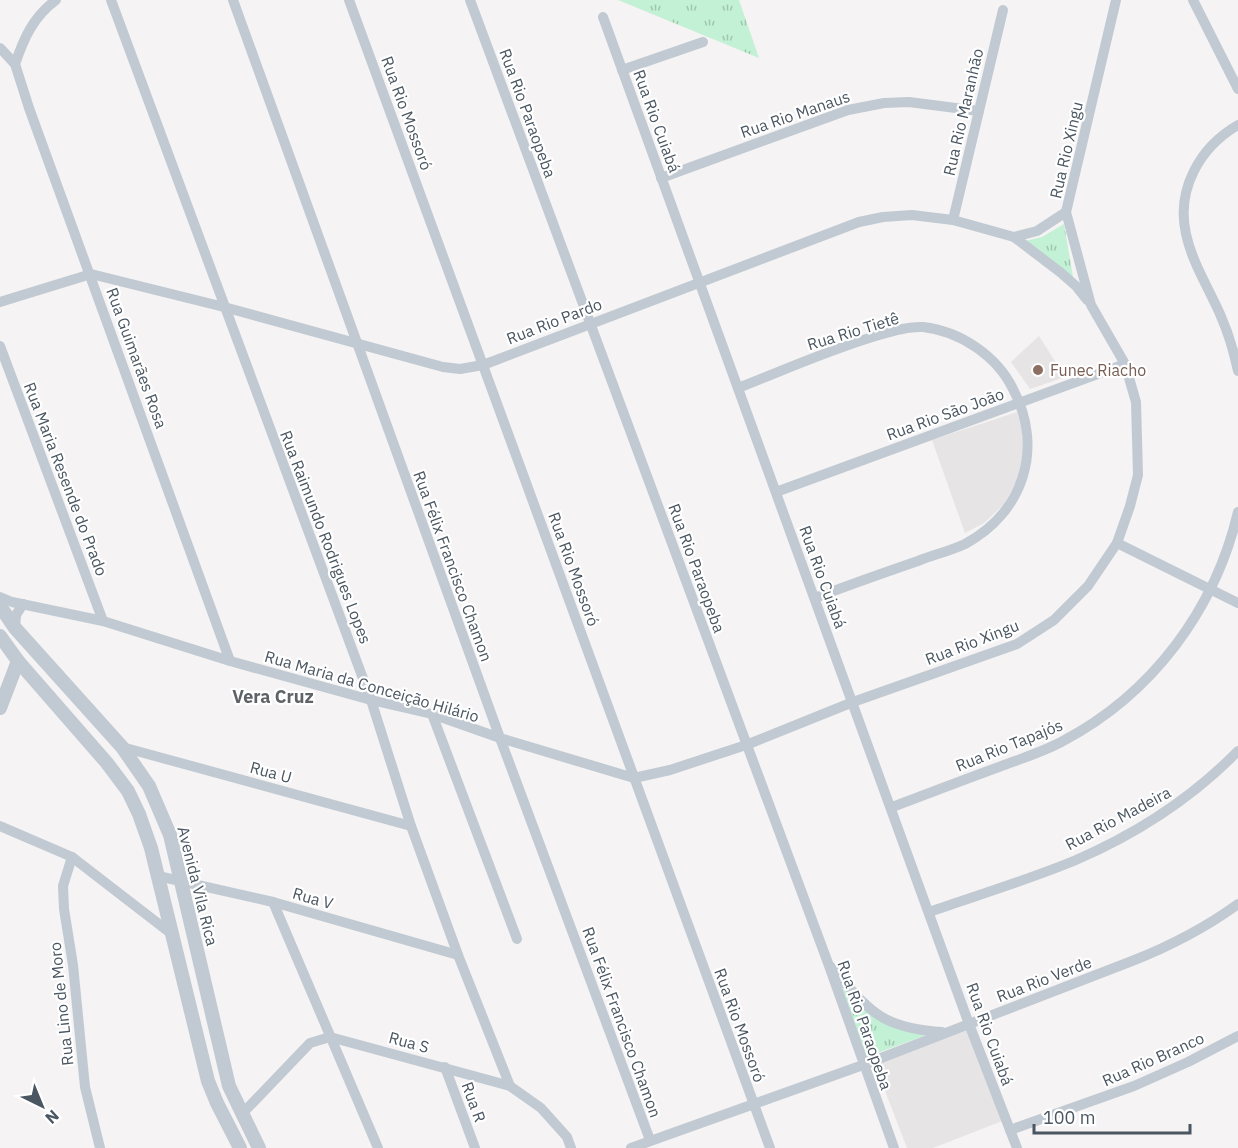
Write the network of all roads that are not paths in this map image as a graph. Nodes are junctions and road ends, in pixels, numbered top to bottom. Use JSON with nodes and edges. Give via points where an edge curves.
{"nodes":[{"id":1,"x":56,"y":0,"type":"edge"},
{"id":2,"x":111,"y":0,"type":"edge"},
{"id":3,"x":233,"y":0,"type":"edge"},
{"id":4,"x":350,"y":0,"type":"edge"},
{"id":5,"x":470,"y":0,"type":"edge"},
{"id":6,"x":1116,"y":0,"type":"edge"},
{"id":7,"x":1193,"y":0,"type":"edge"},
{"id":8,"x":1002,"y":10,"type":"dead end"},
{"id":9,"x":603,"y":17,"type":"dead end"},
{"id":10,"x":703,"y":42,"type":"dead end"},
{"id":11,"x":0,"y":48,"type":"edge"},
{"id":12,"x":15,"y":64,"type":"junction"},
{"id":13,"x":622,"y":70,"type":"junction"},
{"id":14,"x":1238,"y":89,"type":"edge"},
{"id":15,"x":979,"y":111,"type":"junction"},
{"id":16,"x":1238,"y":125,"type":"edge"},
{"id":17,"x":661,"y":178,"type":"junction"},
{"id":18,"x":1066,"y":212,"type":"junction"},
{"id":19,"x":953,"y":220,"type":"junction"},
{"id":20,"x":1014,"y":237,"type":"junction"},
{"id":21,"x":91,"y":274,"type":"junction"},
{"id":22,"x":699,"y":282,"type":"junction"},
{"id":23,"x":0,"y":302,"type":"edge"},
{"id":24,"x":1091,"y":304,"type":"junction"},
{"id":25,"x":224,"y":307,"type":"junction"},
{"id":26,"x":590,"y":323,"type":"junction"},
{"id":27,"x":356,"y":344,"type":"junction"},
{"id":28,"x":0,"y":346,"type":"edge"},
{"id":29,"x":1125,"y":364,"type":"junction"},
{"id":30,"x":483,"y":365,"type":"junction"},
{"id":31,"x":1238,"y":371,"type":"edge"},
{"id":32,"x":738,"y":388,"type":"junction"},
{"id":33,"x":1020,"y":402,"type":"junction"},
{"id":34,"x":776,"y":492,"type":"junction"},
{"id":35,"x":1238,"y":512,"type":"edge"},
{"id":36,"x":1117,"y":543,"type":"junction"},
{"id":37,"x":1211,"y":590,"type":"junction"},
{"id":38,"x":0,"y":597,"type":"edge"},
{"id":39,"x":815,"y":598,"type":"junction"},
{"id":40,"x":1238,"y":603,"type":"edge"},
{"id":41,"x":23,"y":604,"type":"junction"},
{"id":42,"x":0,"y":606,"type":"edge"},
{"id":43,"x":104,"y":621,"type":"junction"},
{"id":44,"x":15,"y":628,"type":"junction"},
{"id":45,"x":0,"y":636,"type":"edge"},
{"id":46,"x":18,"y":661,"type":"junction"},
{"id":47,"x":230,"y":662,"type":"junction"},
{"id":48,"x":371,"y":700,"type":"junction"},
{"id":49,"x":853,"y":702,"type":"junction"},
{"id":50,"x":0,"y":708,"type":"edge"},
{"id":51,"x":432,"y":714,"type":"junction"},
{"id":52,"x":500,"y":738,"type":"junction"},
{"id":53,"x":746,"y":745,"type":"junction"},
{"id":54,"x":122,"y":747,"type":"junction"},
{"id":55,"x":1238,"y":751,"type":"edge"},
{"id":56,"x":634,"y":778,"type":"junction"},
{"id":57,"x":892,"y":807,"type":"junction"},
{"id":58,"x":0,"y":826,"type":"edge"},
{"id":59,"x":411,"y":826,"type":"junction"},
{"id":60,"x":72,"y":857,"type":"junction"},
{"id":61,"x":158,"y":876,"type":"junction"},
{"id":62,"x":181,"y":881,"type":"junction"},
{"id":63,"x":273,"y":902,"type":"junction"},
{"id":64,"x":1238,"y":904,"type":"edge"},
{"id":65,"x":929,"y":912,"type":"junction"},
{"id":66,"x":173,"y":935,"type":"junction"},
{"id":67,"x":517,"y":939,"type":"dead end"},
{"id":68,"x":458,"y":955,"type":"junction"},
{"id":69,"x":828,"y":963,"type":"junction"},
{"id":70,"x":969,"y":1024,"type":"junction"},
{"id":71,"x":945,"y":1033,"type":"junction"},
{"id":72,"x":1238,"y":1036,"type":"edge"},
{"id":73,"x":330,"y":1037,"type":"junction"},
{"id":74,"x":863,"y":1065,"type":"junction"},
{"id":75,"x":445,"y":1067,"type":"junction"},
{"id":76,"x":510,"y":1086,"type":"junction"},
{"id":77,"x":753,"y":1105,"type":"junction"},
{"id":78,"x":241,"y":1115,"type":"junction"},
{"id":79,"x":1010,"y":1130,"type":"junction"},
{"id":80,"x":656,"y":1139,"type":"junction"},
{"id":81,"x":101,"y":1147,"type":"edge"},
{"id":82,"x":240,"y":1148,"type":"edge"},
{"id":83,"x":259,"y":1148,"type":"edge"},
{"id":84,"x":378,"y":1148,"type":"edge"},
{"id":85,"x":475,"y":1148,"type":"edge"},
{"id":86,"x":572,"y":1148,"type":"edge"},
{"id":87,"x":631,"y":1148,"type":"edge"},
{"id":88,"x":666,"y":1148,"type":"edge"},
{"id":89,"x":770,"y":1148,"type":"edge"},
{"id":90,"x":894,"y":1148,"type":"edge"},
{"id":91,"x":1017,"y":1148,"type":"edge"}],
"edges":[{"from":1,"to":12,"type":"street","via":[[33,22]]},
{"from":2,"to":25,"type":"street","name":"Rua Raimundo Rodrigues Lopes"},
{"from":3,"to":27,"type":"street","name":"Rua Félix Francisco Chamon"},
{"from":4,"to":30,"type":"street","name":"Rua Rio Mossoró"},
{"from":5,"to":26,"type":"street","name":"Rua Rio Paraopeba"},
{"from":6,"to":18,"type":"street","name":"Rua Rio Xingu"},
{"from":7,"to":14,"type":"street"},
{"from":8,"to":15,"type":"street","name":"Rua Rio Maranhão"},
{"from":9,"to":13,"type":"street","name":"Rua Rio Cuiabá"},
{"from":10,"to":13,"type":"street"},
{"from":11,"to":12,"type":"street"},
{"from":12,"to":21,"type":"street","name":"Rua Guimarães Rosa"},
{"from":13,"to":17,"type":"street","name":"Rua Rio Cuiabá"},
{"from":15,"to":17,"type":"street","name":"Rua Rio Manaus","via":[[909,102],[848,110]]},
{"from":15,"to":19,"type":"street","name":"Rua Rio Maranhão"},
{"from":16,"to":31,"type":"street","via":[[1208,148],[1195,168],[1184,213],[1185,233],[1221,315]]},
{"from":17,"to":22,"type":"street","name":"Rua Rio Cuiabá"},
{"from":18,"to":20,"type":"street","via":[[1037,231]]},
{"from":18,"to":24,"type":"street","name":"Rua Rio Xingu"},
{"from":19,"to":20,"type":"street","name":"Rua Rio Pardo"},
{"from":19,"to":22,"type":"street","name":"Rua Rio Pardo","via":[[912,215],[859,222]]},
{"from":20,"to":24,"type":"street","name":"Rua Rio Pardo","via":[[1077,286]]},
{"from":21,"to":23,"type":"street"},
{"from":21,"to":25,"type":"street","name":"Rua Rio Pardo"},
{"from":21,"to":47,"type":"street","name":"Rua Guimarães Rosa"},
{"from":22,"to":26,"type":"street","name":"Rua Rio Pardo"},
{"from":22,"to":32,"type":"street","name":"Rua Rio Cuiabá"},
{"from":24,"to":29,"type":"street","name":"Rua Rio Xingu"},
{"from":25,"to":27,"type":"street","name":"Rua Rio Pardo"},
{"from":25,"to":48,"type":"street","name":"Rua Raimundo Rodrigues Lopes"},
{"from":26,"to":30,"type":"street","name":"Rua Rio Pardo"},
{"from":26,"to":53,"type":"street","name":"Rua Rio Paraopeba"},
{"from":27,"to":30,"type":"street","name":"Rua Rio Pardo","via":[[443,367]]},
{"from":27,"to":52,"type":"street","name":"Rua Félix Francisco Chamon"},
{"from":28,"to":43,"type":"street","name":"Rua Maria Resende do Prado"},
{"from":29,"to":33,"type":"street","name":"Rua Rio São João"},
{"from":29,"to":36,"type":"street","name":"Rua Rio Xingu","via":[[1136,402],[1138,475]]},
{"from":30,"to":56,"type":"street","name":"Rua Rio Mossoró"},
{"from":32,"to":33,"type":"street","name":"Rua Rio Tietê","via":[[862,340],[922,327],[951,334],[994,361]]},
{"from":32,"to":34,"type":"street","name":"Rua Rio Cuiabá"},
{"from":33,"to":34,"type":"street","name":"Rua Rio São João"},
{"from":33,"to":39,"type":"street","name":"Rua Rio Tietê","via":[[1027,426],[1028,454],[1023,479],[1008,507],[988,527],[964,544]]},
{"from":34,"to":39,"type":"street","name":"Rua Rio Cuiabá"},
{"from":35,"to":37,"type":"street","name":"Rua Rio Tapajós","via":[[1232,540]]},
{"from":36,"to":37,"type":"street"},
{"from":36,"to":49,"type":"street","name":"Rua Rio Xingu","via":[[1088,586],[1054,620],[1017,644]]},
{"from":37,"to":40,"type":"street"},
{"from":37,"to":57,"type":"street","name":"Rua Rio Tapajós","via":[[1161,666],[1099,720],[1062,742]]},
{"from":38,"to":41,"type":"street","name":"Rua Maria da Conceição Hilário"},
{"from":39,"to":49,"type":"street","name":"Rua Rio Cuiabá"},
{"from":41,"to":43,"type":"street","name":"Rua Maria da Conceição Hilário"},
{"from":41,"to":44,"type":"street","via":[[16,615]]},
{"from":42,"to":44,"type":"street","name":"Avenida Vila Rica"},
{"from":43,"to":47,"type":"street","name":"Rua Maria da Conceição Hilário"},
{"from":44,"to":54,"type":"street","name":"Avenida Vila Rica"},
{"from":45,"to":46,"type":"street"},
{"from":46,"to":50,"type":"street"},
{"from":46,"to":61,"type":"street","via":[[128,791]]},
{"from":47,"to":48,"type":"street","name":"Rua Maria da Conceição Hilário"},
{"from":48,"to":51,"type":"street","name":"Rua Maria da Conceição Hilário"},
{"from":48,"to":59,"type":"street","name":"Rua Raimundo Rodrigues Lopes"},
{"from":49,"to":53,"type":"street","name":"Rua Rio Xingu"},
{"from":49,"to":57,"type":"street","name":"Rua Rio Cuiabá"},
{"from":51,"to":52,"type":"street","name":"Rua Maria da Conceição Hilário"},
{"from":51,"to":67,"type":"street"},
{"from":52,"to":56,"type":"street","name":"Rua Maria da Conceição Hilário"},
{"from":52,"to":80,"type":"street","name":"Rua Félix Francisco Chamon"},
{"from":53,"to":56,"type":"street","name":"Rua Maria da Conceição Hilário"},
{"from":53,"to":69,"type":"street","name":"Rua Rio Paraopeba"},
{"from":54,"to":59,"type":"street","name":"Rua U"},
{"from":54,"to":62,"type":"street","name":"Avenida Vila Rica","via":[[149,786],[170,835]]},
{"from":55,"to":65,"type":"street","name":"Rua Rio Madeira","via":[[1183,801],[1104,846]]},
{"from":56,"to":77,"type":"street","name":"Rua Rio Mossoró"},
{"from":57,"to":65,"type":"street","name":"Rua Rio Cuiabá"},
{"from":58,"to":60,"type":"street"},
{"from":59,"to":68,"type":"street","name":"Rua Raimundo Rodrigues Lopes"},
{"from":60,"to":66,"type":"street"},
{"from":60,"to":81,"type":"street","name":"Rua Lino de Moro","via":[[63,886],[64,909],[85,1087]]},
{"from":61,"to":62,"type":"street","name":"Rua V"},
{"from":61,"to":66,"type":"street"},
{"from":62,"to":63,"type":"street","name":"Rua V"},
{"from":62,"to":78,"type":"street","name":"Avenida Vila Rica","via":[[229,1086]]},
{"from":63,"to":68,"type":"street","name":"Rua V"},
{"from":63,"to":73,"type":"street"},
{"from":64,"to":70,"type":"street","name":"Rua Rio Verde","via":[[1165,947]]},
{"from":65,"to":70,"type":"street","name":"Rua Rio Cuiabá"},
{"from":66,"to":82,"type":"street","via":[[208,1081]]},
{"from":68,"to":76,"type":"street","name":"Rua Raimundo Rodrigues Lopes"},
{"from":69,"to":71,"type":"street","via":[[861,1001],[888,1021],[903,1028]]},
{"from":69,"to":74,"type":"street","name":"Rua Rio Paraopeba"},
{"from":70,"to":71,"type":"street","name":"Rua Rio Verde"},
{"from":70,"to":79,"type":"street","name":"Rua Rio Cuiabá"},
{"from":71,"to":74,"type":"street","name":"Rua Rio Verde"},
{"from":72,"to":79,"type":"street","name":"Rua Rio Branco","via":[[1134,1086]]},
{"from":73,"to":75,"type":"street","name":"Rua S"},
{"from":73,"to":78,"type":"street","via":[[310,1043]]},
{"from":73,"to":84,"type":"street"},
{"from":74,"to":77,"type":"street","name":"Rua Rio Verde"},
{"from":74,"to":90,"type":"street","name":"Rua Rio Paraopeba"},
{"from":75,"to":76,"type":"street","name":"Rua S"},
{"from":75,"to":85,"type":"street","name":"Rua R"},
{"from":76,"to":86,"type":"street","name":"Rua S","via":[[541,1108]]},
{"from":77,"to":80,"type":"street","name":"Rua Rio Verde"},
{"from":77,"to":89,"type":"street","name":"Rua Rio Mossoró"},
{"from":78,"to":83,"type":"street","name":"Avenida Vila Rica"},
{"from":79,"to":91,"type":"street","name":"Rua Rio Cuiabá"},
{"from":80,"to":87,"type":"street","name":"Rua Rio Verde"},
{"from":80,"to":88,"type":"street","name":"Rua Félix Francisco Chamon"}]}
